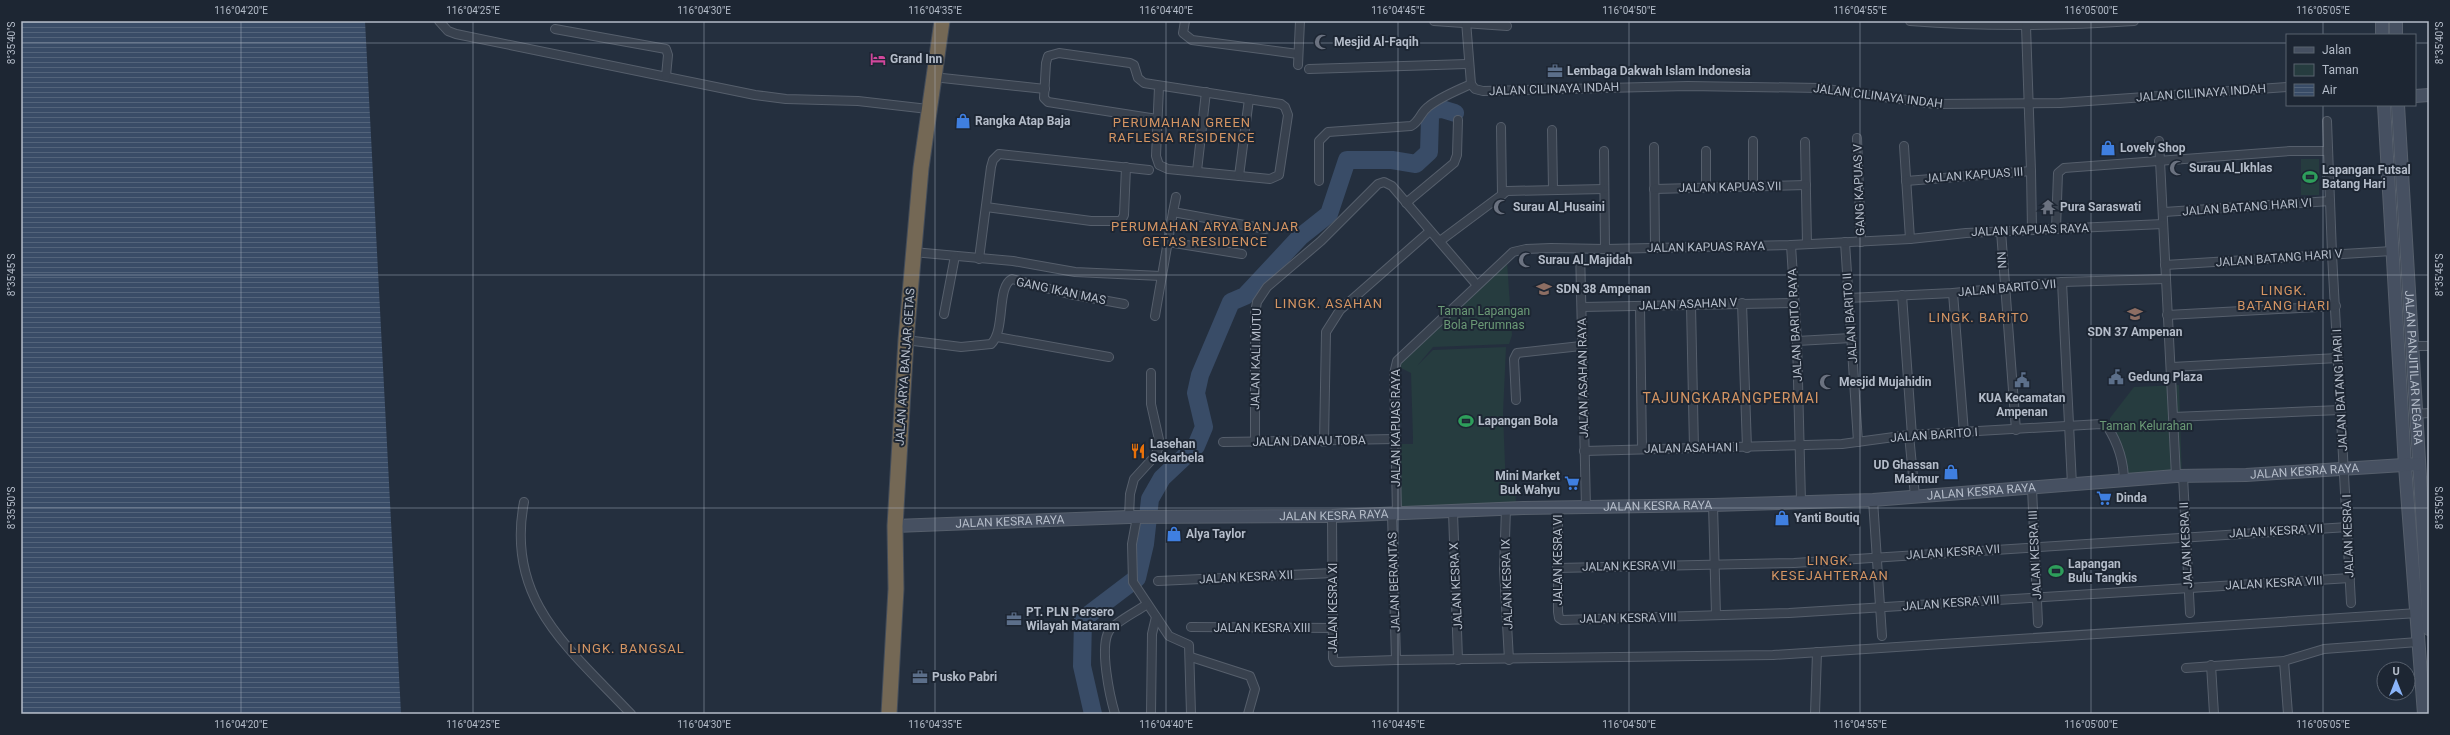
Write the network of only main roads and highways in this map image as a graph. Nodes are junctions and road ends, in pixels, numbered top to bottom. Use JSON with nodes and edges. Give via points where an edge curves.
{"nodes":[{"id":1,"x":942,"y":21,"type":"edge"},
{"id":2,"x":889,"y":714,"type":"edge"}],
"edges":[{"from":1,"to":2,"type":"highway","name":"JALAN ARYA BANJAR GETAS","via":[[928,109],[906,340],[895,526],[896,597]]}]}
